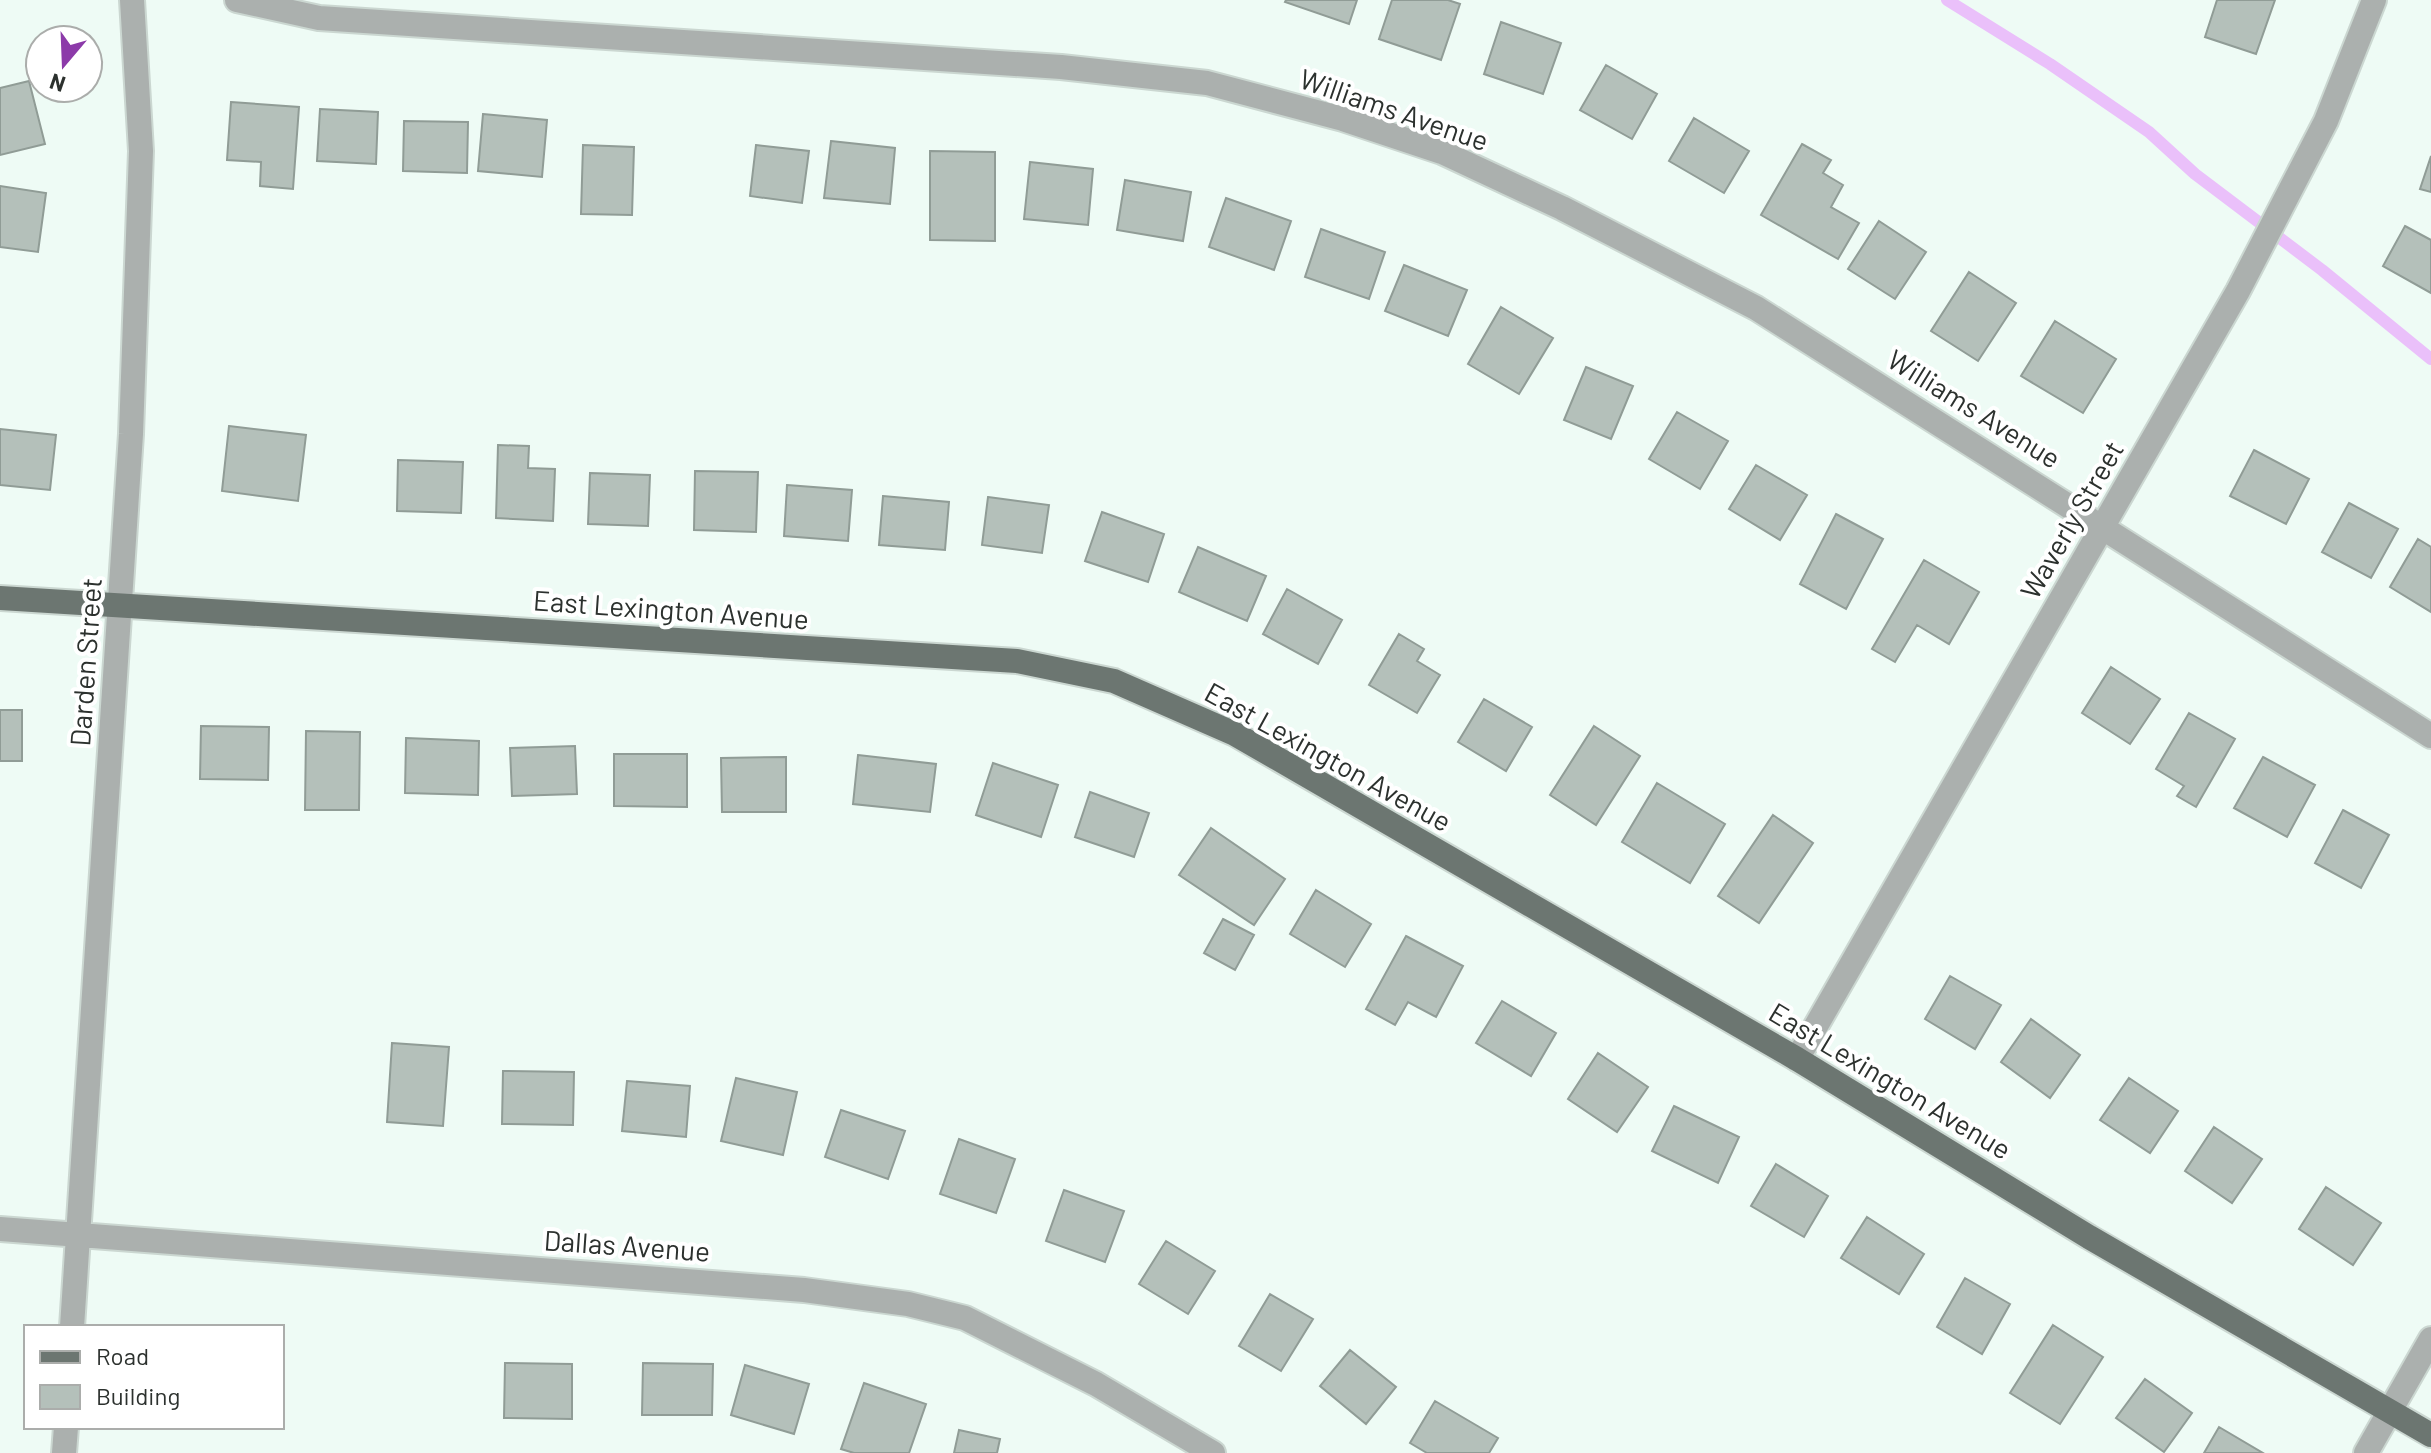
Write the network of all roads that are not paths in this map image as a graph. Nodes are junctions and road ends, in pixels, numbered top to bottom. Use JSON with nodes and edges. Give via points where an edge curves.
{"nodes":[{"id":1,"x":132,"y":0,"type":"edge"},
{"id":2,"x":237,"y":0,"type":"edge"},
{"id":3,"x":2374,"y":0,"type":"edge"},
{"id":4,"x":2103,"y":526,"type":"junction"},
{"id":5,"x":0,"y":598,"type":"edge"},
{"id":6,"x":120,"y":605,"type":"junction"},
{"id":7,"x":2431,"y":736,"type":"edge"},
{"id":8,"x":1797,"y":1059,"type":"junction"},
{"id":9,"x":0,"y":1229,"type":"edge"},
{"id":10,"x":78,"y":1234,"type":"junction"},
{"id":11,"x":72,"y":1325,"type":"edge"},
{"id":12,"x":2431,"y":1339,"type":"edge"},
{"id":13,"x":2388,"y":1411,"type":"junction"},
{"id":14,"x":66,"y":1429,"type":"edge"},
{"id":15,"x":2431,"y":1435,"type":"edge"},
{"id":16,"x":64,"y":1453,"type":"edge"},
{"id":17,"x":1213,"y":1453,"type":"edge"},
{"id":18,"x":2366,"y":1453,"type":"edge"}],
"edges":[{"from":1,"to":6,"type":"street","name":"Darden Street","via":[[141,151]]},
{"from":2,"to":4,"type":"street","name":"Williams Avenue","via":[[319,18],[1045,66],[1207,83],[1343,119],[1442,152],[1756,308]]},
{"from":3,"to":4,"type":"street","name":"Waverly Street","via":[[2320,134],[2238,291]]},
{"from":4,"to":7,"type":"street","name":"Williams Avenue"},
{"from":4,"to":8,"type":"street","name":"Waverly Street"},
{"from":5,"to":6,"type":"main road","name":"East Lexington Avenue"},
{"from":6,"to":8,"type":"main road","name":"East Lexington Avenue","via":[[1017,661],[1114,681],[1235,734]]},
{"from":6,"to":10,"type":"street","name":"Darden Street"},
{"from":8,"to":13,"type":"main road","name":"East Lexington Avenue"},
{"from":9,"to":10,"type":"street","name":"Dallas Avenue"},
{"from":10,"to":11,"type":"street","name":"Darden Street"},
{"from":10,"to":17,"type":"street","name":"Dallas Avenue","via":[[804,1290],[908,1304],[965,1318],[1016,1342]]},
{"from":12,"to":13,"type":"street"},
{"from":13,"to":15,"type":"main road","name":"East Lexington Avenue"},
{"from":13,"to":18,"type":"street"},
{"from":14,"to":16,"type":"street"}]}
